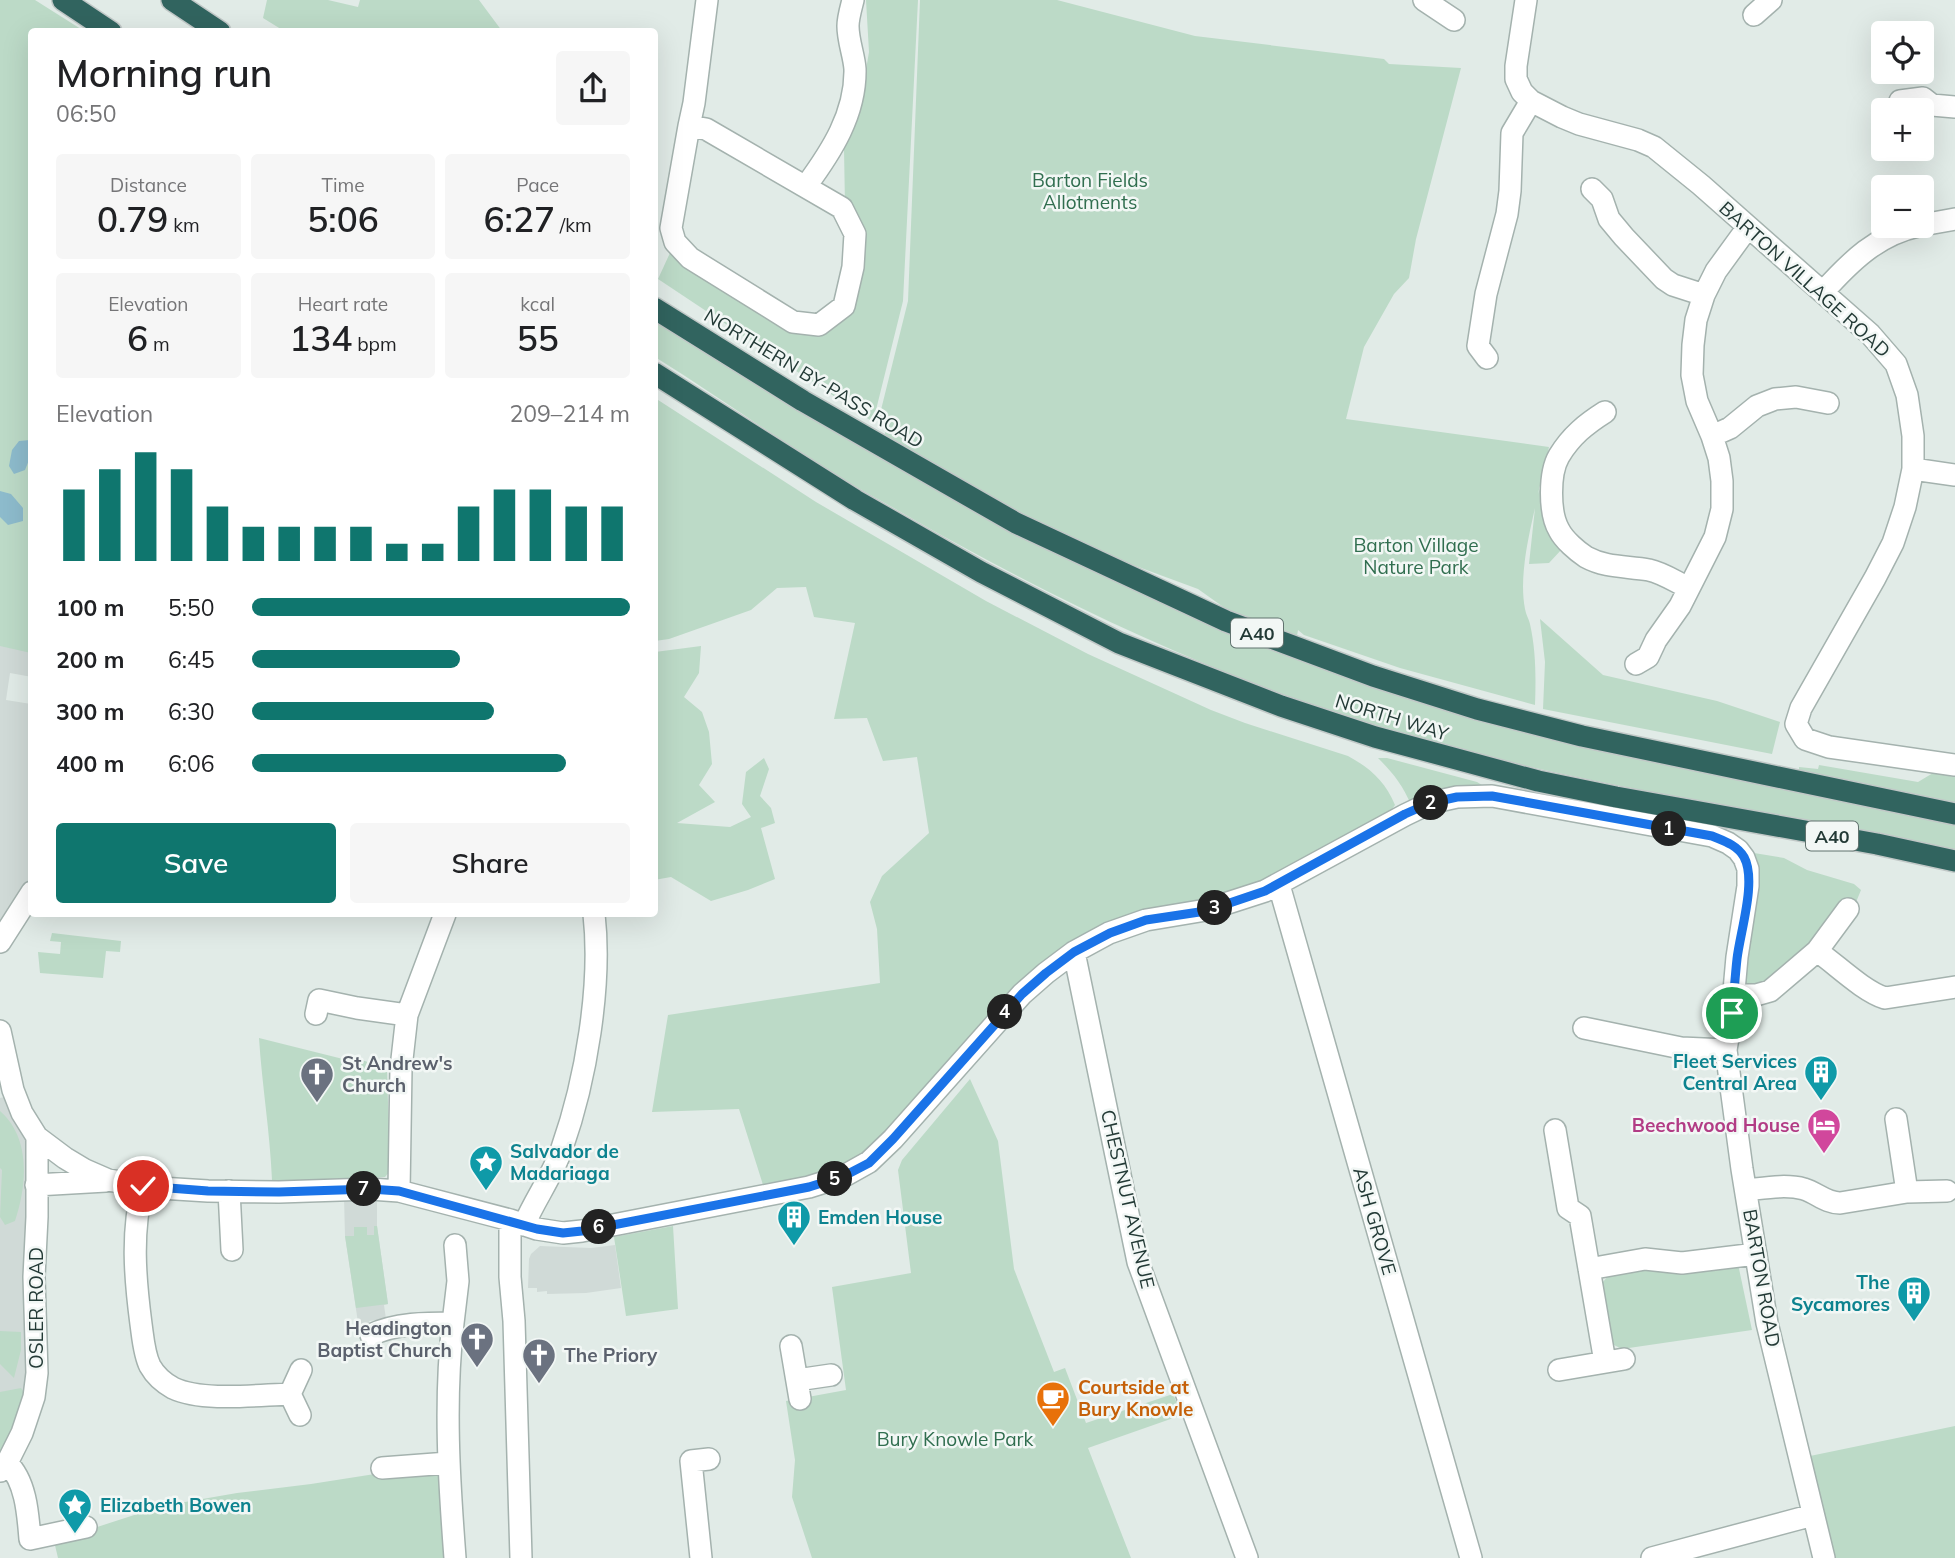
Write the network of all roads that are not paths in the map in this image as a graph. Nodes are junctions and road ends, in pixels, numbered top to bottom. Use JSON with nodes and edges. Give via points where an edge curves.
{"nodes":[{"id":1,"x":62,"y":0,"type":"edge"},
{"id":2,"x":172,"y":0,"type":"edge"},
{"id":3,"x":707,"y":0,"type":"edge"},
{"id":4,"x":853,"y":0,"type":"edge"},
{"id":5,"x":1424,"y":0,"type":"edge"},
{"id":6,"x":1526,"y":0,"type":"edge"},
{"id":7,"x":1771,"y":0,"type":"edge"},
{"id":8,"x":1754,"y":15,"type":"dead end"},
{"id":9,"x":1454,"y":20,"type":"dead end"},
{"id":10,"x":105,"y":28,"type":"edge"},
{"id":11,"x":214,"y":28,"type":"edge"},
{"id":12,"x":1531,"y":101,"type":"junction"},
{"id":13,"x":1934,"y":105,"type":"edge"},
{"id":14,"x":1955,"y":107,"type":"edge"},
{"id":15,"x":689,"y":126,"type":"junction"},
{"id":16,"x":806,"y":186,"type":"junction"},
{"id":17,"x":1592,"y":188,"type":"dead end"},
{"id":18,"x":1955,"y":219,"type":"edge"},
{"id":19,"x":1934,"y":223,"type":"edge"},
{"id":20,"x":1748,"y":227,"type":"junction"},
{"id":21,"x":1886,"y":238,"type":"edge"},
{"id":22,"x":1823,"y":292,"type":"junction"},
{"id":23,"x":1704,"y":296,"type":"junction"},
{"id":24,"x":658,"y":310,"type":"edge"},
{"id":25,"x":1477,"y":353,"type":"dead end"},
{"id":26,"x":658,"y":376,"type":"edge"},
{"id":27,"x":1828,"y":403,"type":"dead end"},
{"id":28,"x":1605,"y":412,"type":"dead end"},
{"id":29,"x":1712,"y":436,"type":"junction"},
{"id":30,"x":1913,"y":469,"type":"junction"},
{"id":31,"x":1955,"y":475,"type":"edge"},
{"id":32,"x":950,"y":486,"type":"joint"},
{"id":33,"x":1689,"y":588,"type":"junction"},
{"id":34,"x":1636,"y":664,"type":"dead end"},
{"id":35,"x":1955,"y":765,"type":"edge"},
{"id":36,"x":1955,"y":814,"type":"edge"},
{"id":37,"x":1955,"y":861,"type":"edge"},
{"id":38,"x":1279,"y":885,"type":"junction"},
{"id":39,"x":28,"y":898,"type":"edge"},
{"id":40,"x":1848,"y":909,"type":"dead end"},
{"id":41,"x":444,"y":917,"type":"edge"},
{"id":42,"x":594,"y":917,"type":"edge"},
{"id":43,"x":0,"y":942,"type":"edge"},
{"id":44,"x":1817,"y":951,"type":"junction"},
{"id":45,"x":1074,"y":952,"type":"junction"},
{"id":46,"x":1955,"y":987,"type":"edge"},
{"id":47,"x":1734,"y":995,"type":"junction"},
{"id":48,"x":316,"y":1014,"type":"dead end"},
{"id":49,"x":407,"y":1014,"type":"junction"},
{"id":50,"x":1584,"y":1028,"type":"dead end"},
{"id":51,"x":0,"y":1031,"type":"edge"},
{"id":52,"x":1726,"y":1050,"type":"junction"},
{"id":53,"x":1896,"y":1119,"type":"dead end"},
{"id":54,"x":1555,"y":1130,"type":"dead end"},
{"id":55,"x":37,"y":1137,"type":"junction"},
{"id":56,"x":108,"y":1180,"type":"junction"},
{"id":57,"x":36,"y":1185,"type":"junction"},
{"id":58,"x":143,"y":1186,"type":"junction"},
{"id":59,"x":1746,"y":1190,"type":"junction"},
{"id":60,"x":229,"y":1191,"type":"junction"},
{"id":61,"x":399,"y":1191,"type":"junction"},
{"id":62,"x":1947,"y":1191,"type":"dead end"},
{"id":63,"x":1907,"y":1192,"type":"junction"},
{"id":64,"x":517,"y":1223,"type":"junction"},
{"id":65,"x":455,"y":1245,"type":"dead end"},
{"id":66,"x":232,"y":1250,"type":"dead end"},
{"id":67,"x":1756,"y":1254,"type":"junction"},
{"id":68,"x":1589,"y":1269,"type":"junction"},
{"id":69,"x":453,"y":1323,"type":"junction"},
{"id":70,"x":371,"y":1335,"type":"dead end"},
{"id":71,"x":791,"y":1346,"type":"dead end"},
{"id":72,"x":301,"y":1370,"type":"dead end"},
{"id":73,"x":1559,"y":1370,"type":"dead end"},
{"id":74,"x":831,"y":1375,"type":"dead end"},
{"id":75,"x":290,"y":1394,"type":"junction"},
{"id":76,"x":300,"y":1415,"type":"dead end"},
{"id":77,"x":697,"y":1458,"type":"dead end"},
{"id":78,"x":448,"y":1463,"type":"junction"},
{"id":79,"x":3,"y":1467,"type":"edge"},
{"id":80,"x":382,"y":1468,"type":"dead end"},
{"id":81,"x":1813,"y":1515,"type":"junction"},
{"id":82,"x":86,"y":1527,"type":"dead end"},
{"id":83,"x":454,"y":1558,"type":"edge"},
{"id":84,"x":521,"y":1558,"type":"edge"},
{"id":85,"x":701,"y":1558,"type":"edge"},
{"id":86,"x":1247,"y":1558,"type":"edge"},
{"id":87,"x":1471,"y":1558,"type":"edge"},
{"id":88,"x":1653,"y":1558,"type":"edge"},
{"id":89,"x":1824,"y":1558,"type":"edge"}],
"edges":[{"from":1,"to":10,"type":"highway"},
{"from":2,"to":11,"type":"highway"},
{"from":3,"to":15,"type":"street"},
{"from":4,"to":16,"type":"street","via":[[848,26],[855,68],[847,115],[831,151]]},
{"from":5,"to":9,"type":"street"},
{"from":6,"to":12,"type":"street","via":[[1516,79]]},
{"from":7,"to":8,"type":"street"},
{"from":12,"to":20,"type":"street","name":"BARTON VILLAGE ROAD","via":[[1579,124],[1654,147]]},
{"from":12,"to":25,"type":"street","via":[[1512,132],[1507,214],[1486,294]]},
{"from":13,"to":14,"type":"street"},
{"from":15,"to":16,"type":"street","via":[[706,129]]},
{"from":15,"to":16,"type":"street","via":[[671,228],[674,242],[690,258],[793,322],[819,325],[844,306],[855,234],[842,208]]},
{"from":17,"to":23,"type":"street","via":[[1616,228],[1664,279]]},
{"from":18,"to":19,"type":"street"},
{"from":20,"to":22,"type":"street","name":"BARTON VILLAGE ROAD"},
{"from":20,"to":23,"type":"street"},
{"from":21,"to":22,"type":"street","via":[[1863,251]]},
{"from":22,"to":30,"type":"street","name":"BARTON VILLAGE ROAD","via":[[1896,364],[1907,396]]},
{"from":23,"to":29,"type":"street","via":[[1696,320],[1692,375]]},
{"from":24,"to":32,"type":"highway","name":"NORTHERN BY-PASS ROAD","number":"A40"},
{"from":26,"to":37,"type":"highway","name":"NORTH WAY","number":"A40","via":[[981,572],[1119,643],[1281,706],[1538,781]]},
{"from":27,"to":29,"type":"street","via":[[1796,397],[1775,399]]},
{"from":28,"to":33,"type":"street","via":[[1579,420],[1557,459],[1551,485],[1559,531],[1595,561],[1650,570]]},
{"from":29,"to":33,"type":"street","via":[[1719,458],[1722,509],[1715,537]]},
{"from":30,"to":31,"type":"street"},
{"from":30,"to":35,"type":"street","name":"BARTON VILLAGE ROAD","via":[[1893,543],[1796,724],[1805,739],[1829,747]]},
{"from":32,"to":36,"type":"highway","name":"NORTH WAY","number":"A40","via":[[1017,523],[1226,621],[1373,676],[1582,737]]},
{"from":33,"to":34,"type":"street","via":[[1648,657]]},
{"from":38,"to":45,"type":"street","via":[[1206,911],[1146,920]]},
{"from":38,"to":47,"type":"street","name":"BARTON ROAD","via":[[1405,814],[1457,797],[1492,796],[1712,836],[1738,850],[1748,869]]},
{"from":38,"to":87,"type":"street","name":"ASH GROVE"},
{"from":39,"to":43,"type":"street"},
{"from":40,"to":44,"type":"street"},
{"from":41,"to":49,"type":"street"},
{"from":42,"to":64,"type":"street","via":[[593,995],[578,1094],[554,1169]]},
{"from":44,"to":46,"type":"street","via":[[1885,998]]},
{"from":44,"to":47,"type":"street","via":[[1770,991]]},
{"from":45,"to":64,"type":"street","via":[[1022,994],[869,1163],[844,1176],[809,1187],[582,1231],[563,1233]]},
{"from":45,"to":86,"type":"street","name":"CHESTNUT AVENUE","via":[[1138,1262]]},
{"from":47,"to":52,"type":"street","name":"BARTON ROAD"},
{"from":48,"to":49,"type":"street","via":[[319,1000]]},
{"from":49,"to":61,"type":"street","via":[[400,1088]]},
{"from":50,"to":52,"type":"street","via":[[1681,1048]]},
{"from":51,"to":55,"type":"street","via":[[13,1090]]},
{"from":52,"to":59,"type":"street","name":"BARTON ROAD"},
{"from":53,"to":63,"type":"street"},
{"from":54,"to":68,"type":"street","via":[[1568,1208],[1580,1216]]},
{"from":55,"to":56,"type":"street"},
{"from":55,"to":57,"type":"street","name":"OSLER ROAD"},
{"from":56,"to":57,"type":"street"},
{"from":56,"to":58,"type":"street"},
{"from":57,"to":79,"type":"street","name":"OSLER ROAD","via":[[37,1373],[22,1433]]},
{"from":58,"to":60,"type":"street"},
{"from":58,"to":75,"type":"street","via":[[137,1214],[136,1276],[146,1357],[153,1371],[163,1382],[204,1396]]},
{"from":59,"to":63,"type":"street","via":[[1795,1187],[1832,1203]]},
{"from":59,"to":67,"type":"street","name":"BARTON ROAD"},
{"from":60,"to":61,"type":"street"},
{"from":60,"to":66,"type":"street"},
{"from":61,"to":64,"type":"street"},
{"from":62,"to":63,"type":"street"},
{"from":64,"to":84,"type":"street"},
{"from":65,"to":69,"type":"street","via":[[458,1281]]},
{"from":67,"to":68,"type":"street","via":[[1682,1263],[1645,1259]]},
{"from":67,"to":81,"type":"street","name":"BARTON ROAD","via":[[1767,1322]]},
{"from":68,"to":73,"type":"street","via":[[1614,1361]]},
{"from":69,"to":70,"type":"street","via":[[381,1329]]},
{"from":69,"to":78,"type":"street"},
{"from":71,"to":74,"type":"street","via":[[798,1389]]},
{"from":72,"to":75,"type":"street"},
{"from":75,"to":76,"type":"street"},
{"from":77,"to":85,"type":"street"},
{"from":78,"to":80,"type":"street"},
{"from":78,"to":83,"type":"street"},
{"from":79,"to":82,"type":"street","via":[[14,1470],[26,1503],[30,1539]]},
{"from":81,"to":88,"type":"street"},
{"from":81,"to":89,"type":"street","name":"BARTON ROAD"}]}
